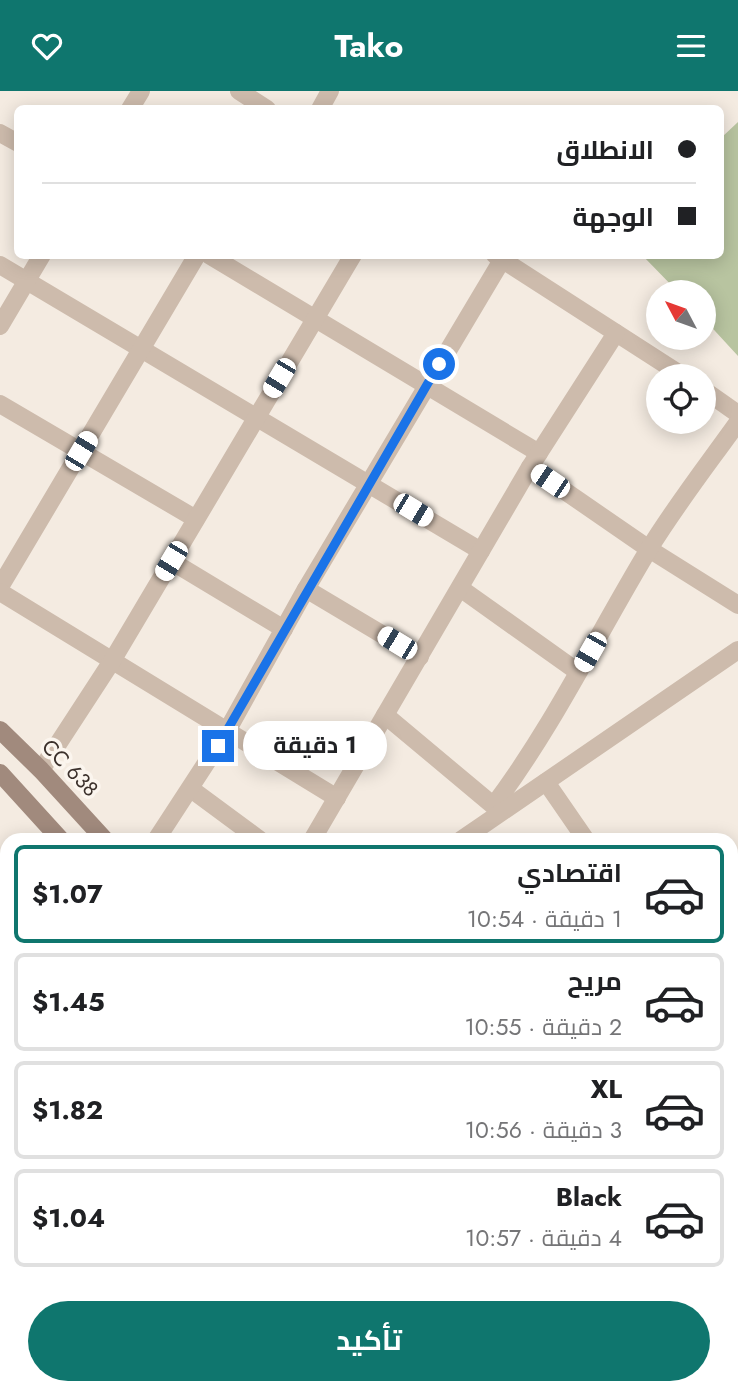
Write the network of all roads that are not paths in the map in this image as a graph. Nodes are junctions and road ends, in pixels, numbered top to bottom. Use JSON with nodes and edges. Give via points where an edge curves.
{"nodes":[{"id":1,"x":239,"y":91,"type":"edge"},
{"id":2,"x":261,"y":105,"type":"edge"},
{"id":3,"x":40,"y":259,"type":"edge"},
{"id":4,"x":195,"y":259,"type":"edge"},
{"id":5,"x":216,"y":259,"type":"edge"},
{"id":6,"x":351,"y":259,"type":"edge"},
{"id":7,"x":498,"y":259,"type":"edge"},
{"id":8,"x":501,"y":259,"type":"edge"},
{"id":9,"x":0,"y":265,"type":"edge"},
{"id":10,"x":27,"y":281,"type":"junction"},
{"id":11,"x":314,"y":319,"type":"junction"},
{"id":12,"x":0,"y":326,"type":"edge"},
{"id":13,"x":616,"y":333,"type":"junction"},
{"id":14,"x":142,"y":349,"type":"junction"},
{"id":15,"x":664,"y":364,"type":"edge"},
{"id":16,"x":426,"y":385,"type":"junction"},
{"id":17,"x":716,"y":398,"type":"edge"},
{"id":18,"x":0,"y":404,"type":"edge"},
{"id":19,"x":738,"y":414,"type":"edge"},
{"id":20,"x":256,"y":418,"type":"junction"},
{"id":21,"x":738,"y":422,"type":"edge"},
{"id":22,"x":81,"y":451,"type":"junction"},
{"id":23,"x":534,"y":460,"type":"junction"},
{"id":24,"x":368,"y":484,"type":"junction"},
{"id":25,"x":196,"y":519,"type":"junction"},
{"id":26,"x":649,"y":549,"type":"junction"},
{"id":27,"x":481,"y":551,"type":"junction"},
{"id":28,"x":171,"y":561,"type":"junction"},
{"id":29,"x":460,"y":588,"type":"junction"},
{"id":30,"x":306,"y":589,"type":"junction"},
{"id":31,"x":0,"y":590,"type":"edge"},
{"id":32,"x":738,"y":605,"type":"edge"},
{"id":33,"x":284,"y":629,"type":"junction"},
{"id":34,"x":738,"y":650,"type":"edge"},
{"id":35,"x":420,"y":657,"type":"junction"},
{"id":36,"x":112,"y":661,"type":"junction"},
{"id":37,"x":578,"y":672,"type":"junction"},
{"id":38,"x":386,"y":715,"type":"junction"},
{"id":39,"x":0,"y":730,"type":"edge"},
{"id":40,"x":226,"y":731,"type":"junction"},
{"id":41,"x":41,"y":770,"type":"junction"},
{"id":42,"x":0,"y":772,"type":"edge"},
{"id":43,"x":546,"y":782,"type":"junction"},
{"id":44,"x":191,"y":789,"type":"junction"},
{"id":45,"x":337,"y":798,"type":"junction"},
{"id":46,"x":497,"y":809,"type":"junction"},
{"id":47,"x":55,"y":833,"type":"edge"},
{"id":48,"x":99,"y":833,"type":"edge"},
{"id":49,"x":161,"y":833,"type":"edge"},
{"id":50,"x":251,"y":833,"type":"edge"},
{"id":51,"x":316,"y":833,"type":"edge"},
{"id":52,"x":469,"y":833,"type":"edge"},
{"id":53,"x":581,"y":833,"type":"edge"}],
"edges":[{"from":1,"to":2,"type":"street"},
{"from":3,"to":10,"type":"street"},
{"from":4,"to":14,"type":"street"},
{"from":5,"to":11,"type":"street"},
{"from":6,"to":11,"type":"street"},
{"from":7,"to":16,"type":"street"},
{"from":8,"to":13,"type":"street"},
{"from":9,"to":10,"type":"street"},
{"from":10,"to":12,"type":"street"},
{"from":10,"to":14,"type":"street"},
{"from":11,"to":16,"type":"street"},
{"from":11,"to":20,"type":"street"},
{"from":13,"to":15,"type":"street"},
{"from":13,"to":23,"type":"street"},
{"from":14,"to":20,"type":"street"},
{"from":14,"to":22,"type":"street"},
{"from":16,"to":23,"type":"street"},
{"from":16,"to":24,"type":"street"},
{"from":17,"to":19,"type":"street"},
{"from":18,"to":22,"type":"street"},
{"from":20,"to":24,"type":"street"},
{"from":20,"to":25,"type":"street"},
{"from":21,"to":26,"type":"street"},
{"from":22,"to":25,"type":"street"},
{"from":22,"to":31,"type":"street"},
{"from":23,"to":26,"type":"street"},
{"from":23,"to":27,"type":"street"},
{"from":24,"to":27,"type":"street"},
{"from":24,"to":30,"type":"street"},
{"from":25,"to":28,"type":"street"},
{"from":26,"to":32,"type":"street"},
{"from":26,"to":37,"type":"street"},
{"from":27,"to":29,"type":"street"},
{"from":28,"to":33,"type":"street"},
{"from":28,"to":36,"type":"street"},
{"from":29,"to":35,"type":"street"},
{"from":29,"to":37,"type":"street"},
{"from":30,"to":33,"type":"street"},
{"from":30,"to":35,"type":"street"},
{"from":31,"to":36,"type":"street"},
{"from":33,"to":40,"type":"street"},
{"from":34,"to":43,"type":"street"},
{"from":35,"to":38,"type":"street"},
{"from":36,"to":40,"type":"street"},
{"from":36,"to":41,"type":"street"},
{"from":37,"to":46,"type":"street"},
{"from":38,"to":45,"type":"street"},
{"from":38,"to":46,"type":"street"},
{"from":39,"to":41,"type":"main road","name":"CC 638","number":"CC 638"},
{"from":40,"to":44,"type":"street"},
{"from":40,"to":45,"type":"street"},
{"from":41,"to":48,"type":"main road","name":"CC 638","number":"CC 638"},
{"from":42,"to":47,"type":"main road"},
{"from":43,"to":46,"type":"street"},
{"from":43,"to":53,"type":"street"},
{"from":44,"to":49,"type":"street"},
{"from":44,"to":50,"type":"street"},
{"from":45,"to":51,"type":"street"},
{"from":46,"to":52,"type":"street"}]}
